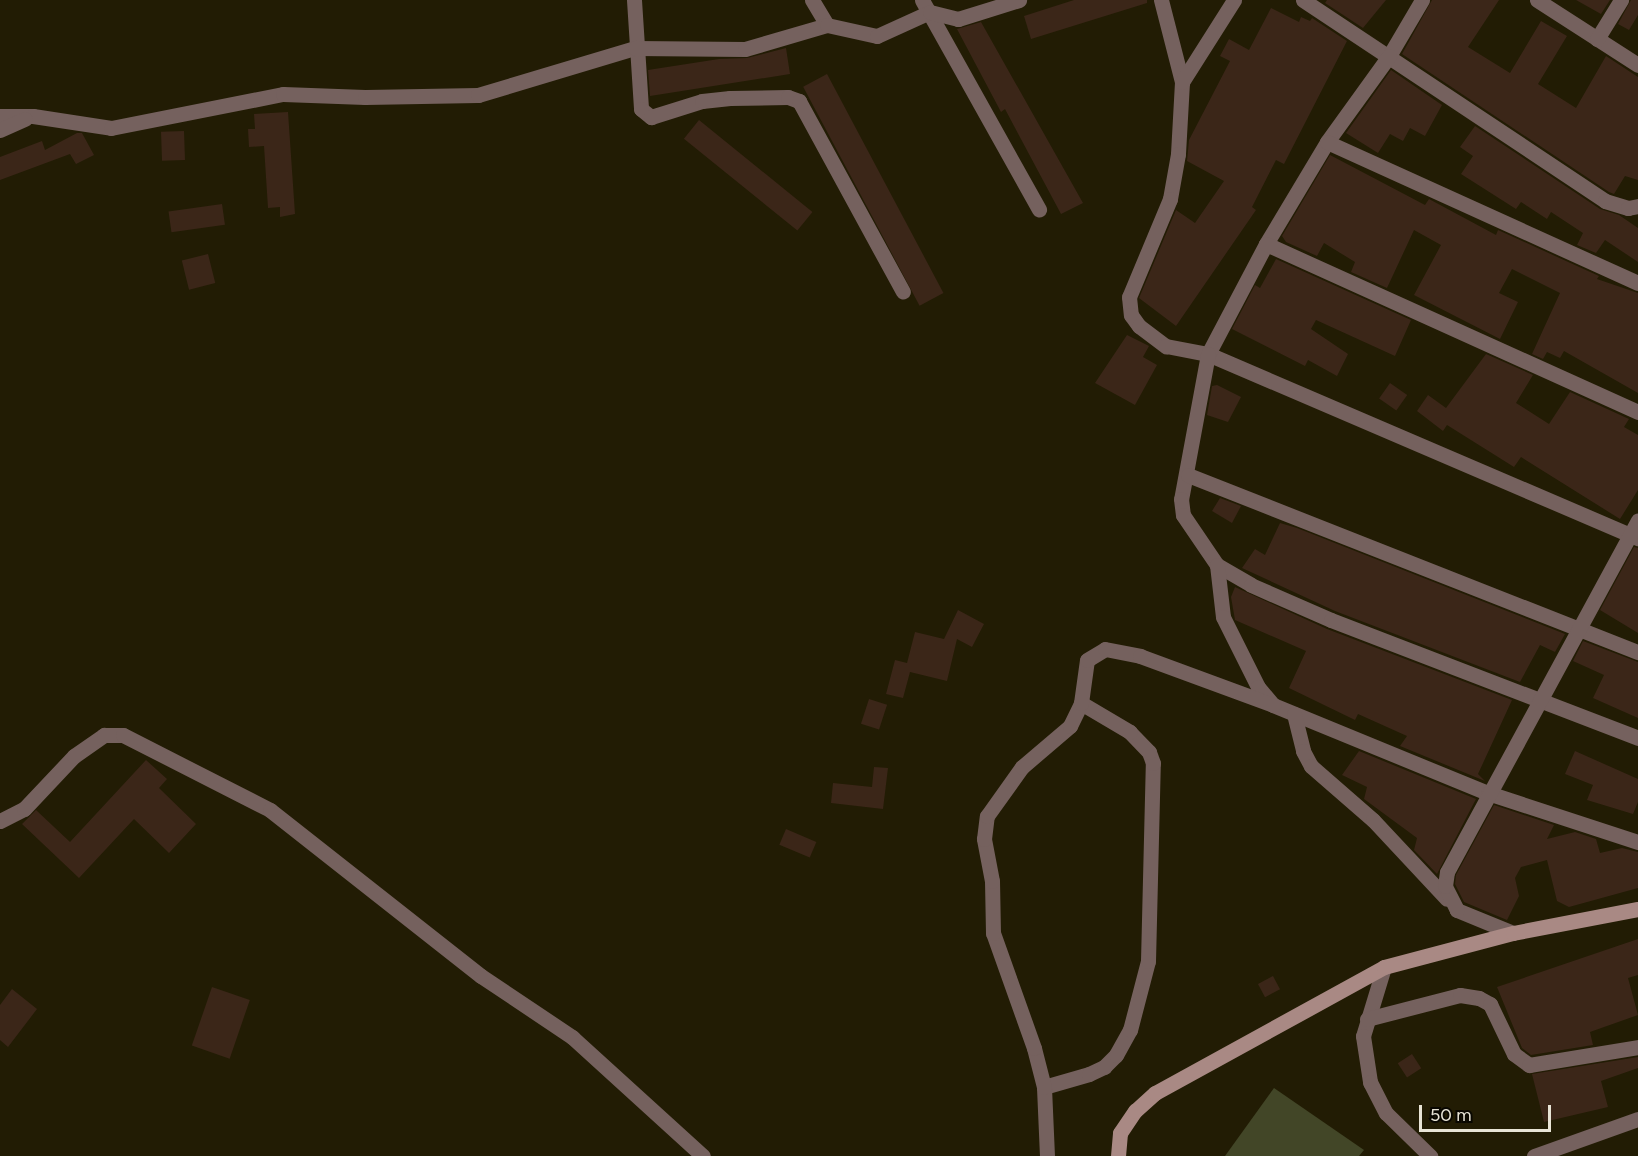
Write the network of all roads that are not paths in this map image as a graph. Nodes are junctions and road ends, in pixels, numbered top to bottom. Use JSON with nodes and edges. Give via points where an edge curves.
{"nodes":[{"id":1,"x":634,"y":0,"type":"edge"},
{"id":2,"x":812,"y":0,"type":"edge"},
{"id":3,"x":1019,"y":0,"type":"edge"},
{"id":4,"x":1161,"y":0,"type":"edge"},
{"id":5,"x":1234,"y":0,"type":"edge"},
{"id":6,"x":1303,"y":0,"type":"edge"},
{"id":7,"x":1422,"y":0,"type":"edge"},
{"id":8,"x":1537,"y":0,"type":"edge"},
{"id":9,"x":1622,"y":0,"type":"edge"},
{"id":10,"x":926,"y":6,"type":"edge"},
{"id":11,"x":827,"y":25,"type":"junction"},
{"id":12,"x":1597,"y":39,"type":"junction"},
{"id":13,"x":635,"y":48,"type":"junction"},
{"id":14,"x":1389,"y":56,"type":"junction"},
{"id":15,"x":1638,"y":65,"type":"edge"},
{"id":16,"x":1182,"y":82,"type":"junction"},
{"id":17,"x":0,"y":116,"type":"edge"},
{"id":18,"x":33,"y":116,"type":"junction"},
{"id":19,"x":0,"y":130,"type":"edge"},
{"id":20,"x":1327,"y":142,"type":"junction"},
{"id":21,"x":1638,"y":206,"type":"edge"},
{"id":22,"x":1039,"y":209,"type":"dead end"},
{"id":23,"x":1266,"y":244,"type":"junction"},
{"id":24,"x":1638,"y":283,"type":"edge"},
{"id":25,"x":903,"y":292,"type":"dead end"},
{"id":26,"x":1208,"y":354,"type":"junction"},
{"id":27,"x":1638,"y":412,"type":"edge"},
{"id":28,"x":1188,"y":475,"type":"junction"},
{"id":29,"x":1638,"y":520,"type":"edge"},
{"id":30,"x":1634,"y":536,"type":"edge"},
{"id":31,"x":1217,"y":565,"type":"junction"},
{"id":32,"x":1580,"y":628,"type":"junction"},
{"id":33,"x":1638,"y":652,"type":"edge"},
{"id":34,"x":1540,"y":698,"type":"junction"},
{"id":35,"x":1081,"y":703,"type":"junction"},
{"id":36,"x":1273,"y":705,"type":"junction"},
{"id":37,"x":1294,"y":714,"type":"junction"},
{"id":38,"x":1638,"y":738,"type":"edge"},
{"id":39,"x":1488,"y":792,"type":"junction"},
{"id":40,"x":0,"y":822,"type":"edge"},
{"id":41,"x":1638,"y":842,"type":"edge"},
{"id":42,"x":1638,"y":909,"type":"edge"},
{"id":43,"x":1457,"y":910,"type":"junction"},
{"id":44,"x":1513,"y":933,"type":"junction"},
{"id":45,"x":1384,"y":967,"type":"junction"},
{"id":46,"x":1367,"y":1019,"type":"junction"},
{"id":47,"x":1638,"y":1047,"type":"edge"},
{"id":48,"x":1044,"y":1086,"type":"junction"},
{"id":49,"x":1638,"y":1119,"type":"edge"},
{"id":50,"x":704,"y":1156,"type":"edge"},
{"id":51,"x":1047,"y":1156,"type":"edge"},
{"id":52,"x":1118,"y":1156,"type":"edge"},
{"id":53,"x":1430,"y":1156,"type":"edge"},
{"id":54,"x":1534,"y":1156,"type":"edge"}],
"edges":[{"from":1,"to":13,"type":"street"},
{"from":2,"to":11,"type":"street"},
{"from":3,"to":10,"type":"street","via":[[958,19]]},
{"from":4,"to":16,"type":"street"},
{"from":5,"to":16,"type":"street"},
{"from":6,"to":14,"type":"street"},
{"from":7,"to":14,"type":"street"},
{"from":8,"to":12,"type":"street"},
{"from":9,"to":12,"type":"street"},
{"from":10,"to":11,"type":"street","via":[[877,36]]},
{"from":10,"to":22,"type":"street"},
{"from":11,"to":13,"type":"street","via":[[745,49]]},
{"from":12,"to":15,"type":"street"},
{"from":13,"to":18,"type":"street","via":[[478,95],[365,98],[283,94],[111,128]]},
{"from":13,"to":25,"type":"street","via":[[641,109],[651,117],[702,101],[730,98],[788,97],[799,102]]},
{"from":14,"to":20,"type":"street"},
{"from":14,"to":21,"type":"street","via":[[1605,201],[1628,208]]},
{"from":16,"to":26,"type":"street","via":[[1178,154],[1170,199],[1139,267],[1128,304],[1139,326],[1166,346]]},
{"from":17,"to":18,"type":"street"},
{"from":18,"to":19,"type":"street"},
{"from":20,"to":23,"type":"street"},
{"from":20,"to":24,"type":"street"},
{"from":23,"to":26,"type":"street"},
{"from":23,"to":27,"type":"street"},
{"from":26,"to":28,"type":"street"},
{"from":26,"to":30,"type":"street"},
{"from":28,"to":31,"type":"street","via":[[1181,499],[1183,515]]},
{"from":28,"to":32,"type":"street"},
{"from":29,"to":30,"type":"street"},
{"from":30,"to":32,"type":"street"},
{"from":31,"to":34,"type":"street","via":[[1251,585],[1330,620]]},
{"from":31,"to":36,"type":"street","via":[[1223,617],[1258,687]]},
{"from":32,"to":33,"type":"street"},
{"from":32,"to":34,"type":"street"},
{"from":34,"to":38,"type":"street"},
{"from":34,"to":39,"type":"street"},
{"from":35,"to":36,"type":"street","via":[[1087,660],[1106,649],[1140,656]]},
{"from":35,"to":48,"type":"street","via":[[1070,726],[1022,767],[993,804],[984,824],[998,954],[1034,1048]]},
{"from":35,"to":48,"type":"street","via":[[1130,732],[1149,752],[1153,763],[1148,961],[1130,1030],[1116,1055],[1089,1074]]},
{"from":36,"to":37,"type":"street"},
{"from":37,"to":39,"type":"street"},
{"from":37,"to":43,"type":"street","via":[[1311,766],[1374,820]]},
{"from":39,"to":41,"type":"street"},
{"from":39,"to":43,"type":"street","via":[[1447,872],[1445,886]]},
{"from":40,"to":50,"type":"street","via":[[24,809],[74,756],[104,735],[123,735],[270,810],[481,976],[572,1037]]},
{"from":42,"to":44,"type":"street"},
{"from":43,"to":44,"type":"street"},
{"from":44,"to":45,"type":"street"},
{"from":45,"to":46,"type":"street"},
{"from":45,"to":52,"type":"street","via":[[1155,1093],[1135,1111],[1120,1133]]},
{"from":46,"to":47,"type":"street","via":[[1460,995],[1490,1004],[1514,1054],[1529,1065]]},
{"from":46,"to":53,"type":"street","via":[[1363,1036],[1370,1082],[1386,1113]]},
{"from":48,"to":51,"type":"street"},
{"from":49,"to":54,"type":"street"}]}
